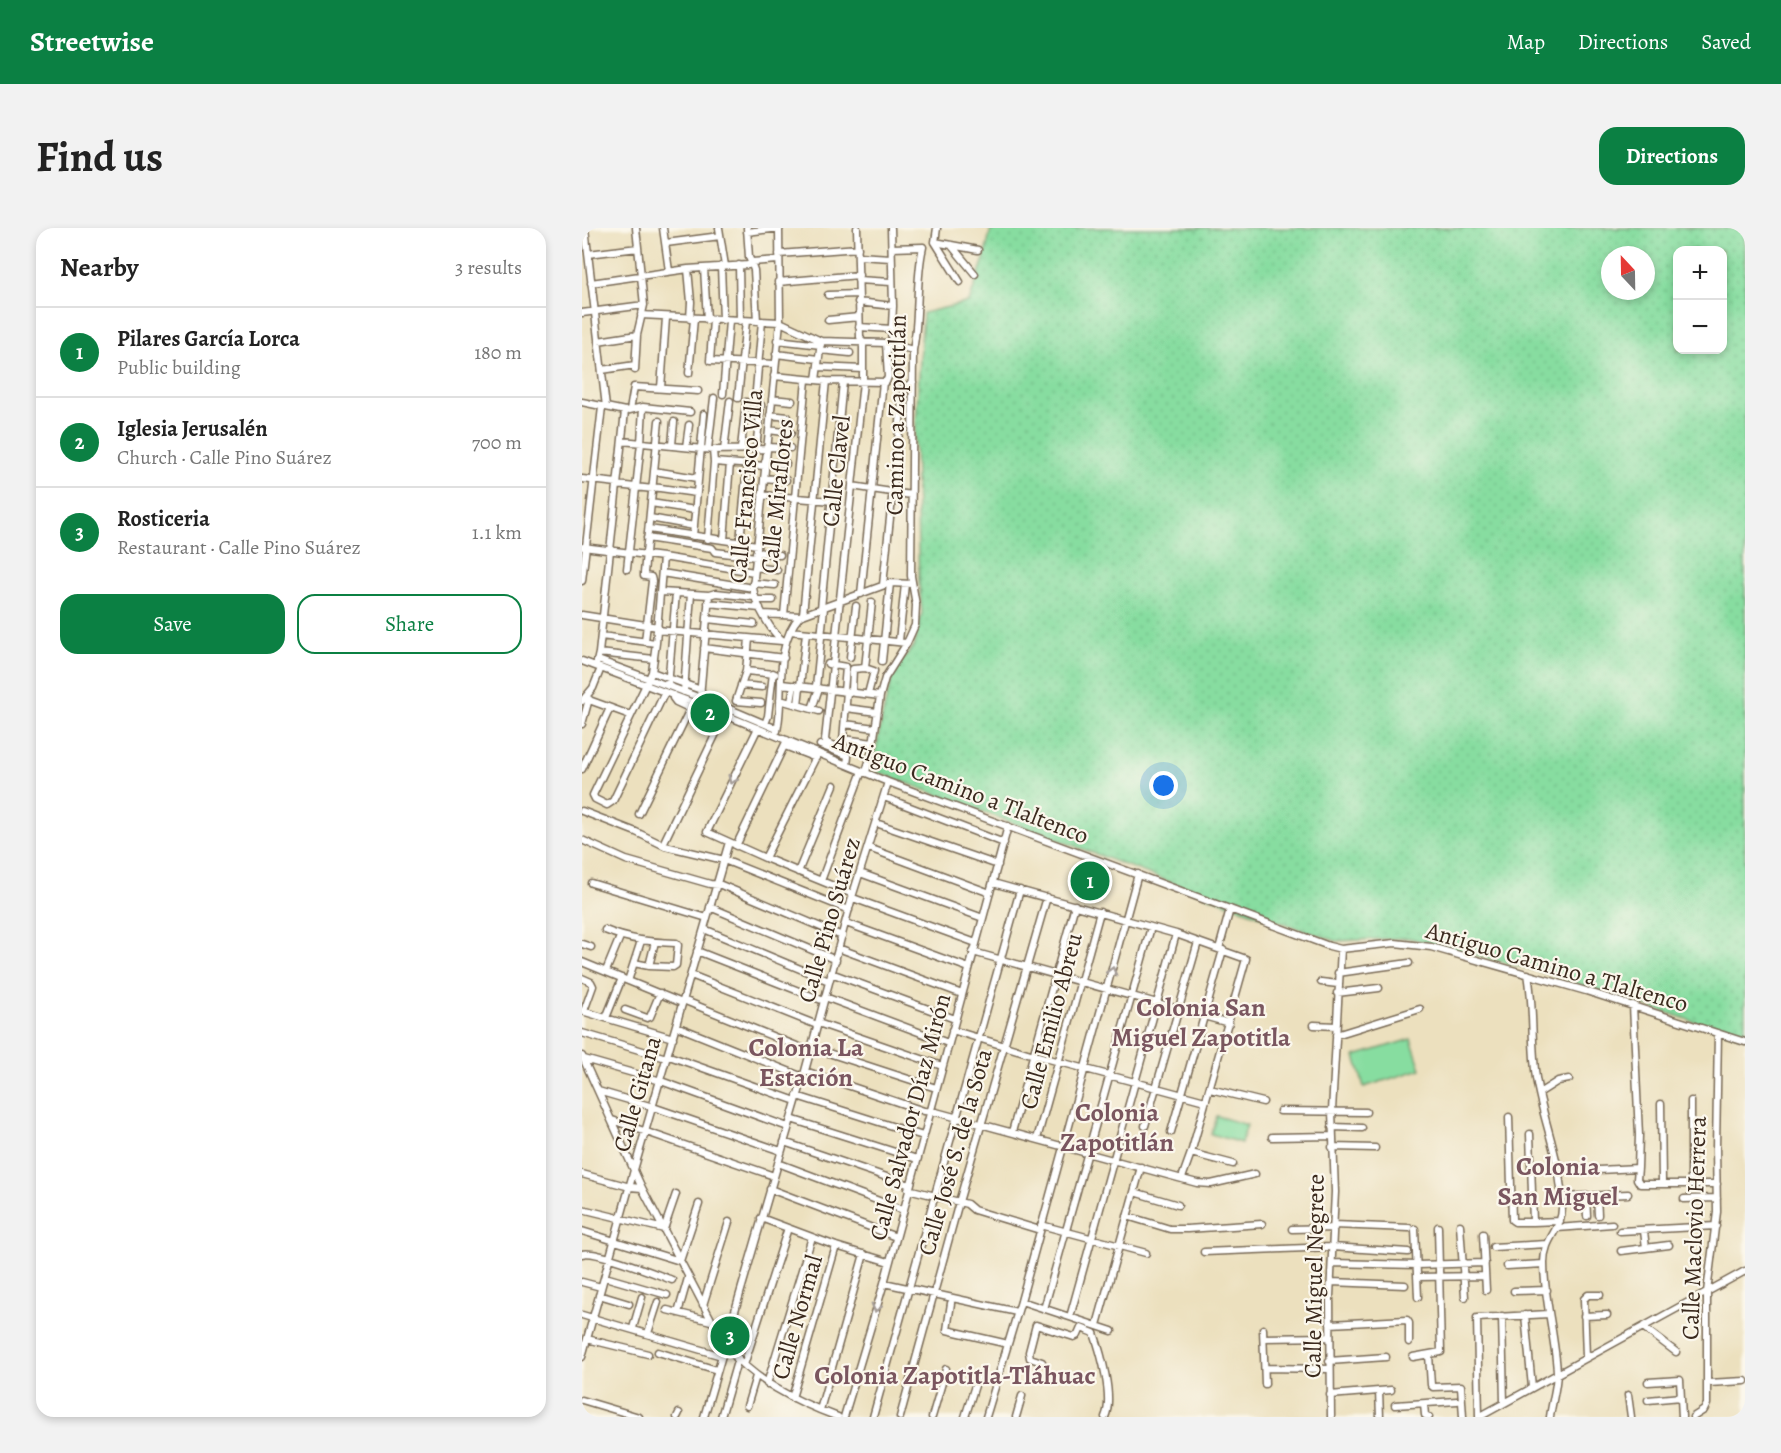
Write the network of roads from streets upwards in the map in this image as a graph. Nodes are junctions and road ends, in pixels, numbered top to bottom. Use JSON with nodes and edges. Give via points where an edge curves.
{"nodes":[{"id":1,"x":585,"y":228,"type":"edge"},
{"id":2,"x":636,"y":228,"type":"edge"},
{"id":3,"x":663,"y":228,"type":"edge"},
{"id":4,"x":719,"y":228,"type":"edge"},
{"id":5,"x":779,"y":228,"type":"edge"},
{"id":6,"x":857,"y":228,"type":"edge"},
{"id":7,"x":891,"y":228,"type":"edge"},
{"id":8,"x":937,"y":228,"type":"edge"},
{"id":9,"x":747,"y":230,"type":"edge"},
{"id":10,"x":720,"y":236,"type":"junction"},
{"id":11,"x":935,"y":242,"type":"junction"},
{"id":12,"x":666,"y":243,"type":"junction"},
{"id":13,"x":951,"y":245,"type":"junction"},
{"id":14,"x":638,"y":248,"type":"junction"},
{"id":15,"x":858,"y":248,"type":"junction"},
{"id":16,"x":892,"y":248,"type":"junction"},
{"id":17,"x":978,"y":250,"type":"dead end"},
{"id":18,"x":588,"y":254,"type":"junction"},
{"id":19,"x":858,"y":256,"type":"junction"},
{"id":20,"x":778,"y":257,"type":"junction"},
{"id":21,"x":891,"y":258,"type":"junction"},
{"id":22,"x":752,"y":262,"type":"junction"},
{"id":23,"x":739,"y":265,"type":"junction"},
{"id":24,"x":723,"y":266,"type":"junction"},
{"id":25,"x":705,"y":268,"type":"junction"},
{"id":26,"x":688,"y":269,"type":"junction"},
{"id":27,"x":669,"y":271,"type":"junction"},
{"id":28,"x":975,"y":274,"type":"dead end"},
{"id":29,"x":642,"y":276,"type":"junction"},
{"id":30,"x":858,"y":277,"type":"junction"},
{"id":31,"x":778,"y":282,"type":"junction"},
{"id":32,"x":891,"y":282,"type":"junction"},
{"id":33,"x":960,"y":282,"type":"dead end"},
{"id":34,"x":591,"y":283,"type":"junction"},
{"id":35,"x":858,"y":294,"type":"junction"},
{"id":36,"x":828,"y":295,"type":"dead end"},
{"id":37,"x":858,"y":302,"type":"junction"},
{"id":38,"x":644,"y":305,"type":"junction"},
{"id":39,"x":893,"y":306,"type":"junction"},
{"id":40,"x":595,"y":311,"type":"junction"},
{"id":41,"x":582,"y":313,"type":"edge"},
{"id":42,"x":641,"y":315,"type":"junction"},
{"id":43,"x":859,"y":317,"type":"junction"},
{"id":44,"x":666,"y":318,"type":"junction"},
{"id":45,"x":692,"y":319,"type":"junction"},
{"id":46,"x":710,"y":320,"type":"junction"},
{"id":47,"x":828,"y":320,"type":"dead end"},
{"id":48,"x":726,"y":321,"type":"junction"},
{"id":49,"x":743,"y":321,"type":"junction"},
{"id":50,"x":760,"y":321,"type":"junction"},
{"id":51,"x":780,"y":322,"type":"junction"},
{"id":52,"x":859,"y":327,"type":"junction"},
{"id":53,"x":892,"y":329,"type":"junction"},
{"id":54,"x":638,"y":335,"type":"junction"},
{"id":55,"x":777,"y":340,"type":"junction"},
{"id":56,"x":598,"y":341,"type":"junction"},
{"id":57,"x":863,"y":343,"type":"junction"},
{"id":58,"x":889,"y":344,"type":"junction"},
{"id":59,"x":821,"y":345,"type":"junction"},
{"id":60,"x":913,"y":350,"type":"junction"},
{"id":61,"x":850,"y":353,"type":"dead end"},
{"id":62,"x":776,"y":354,"type":"junction"},
{"id":63,"x":725,"y":362,"type":"junction"},
{"id":64,"x":741,"y":362,"type":"junction"},
{"id":65,"x":759,"y":363,"type":"junction"},
{"id":66,"x":818,"y":363,"type":"junction"},
{"id":67,"x":775,"y":364,"type":"junction"},
{"id":68,"x":863,"y":369,"type":"junction"},
{"id":69,"x":602,"y":370,"type":"junction"},
{"id":70,"x":689,"y":373,"type":"dead end"},
{"id":71,"x":774,"y":376,"type":"junction"},
{"id":72,"x":806,"y":380,"type":"junction"},
{"id":73,"x":816,"y":380,"type":"junction"},
{"id":74,"x":826,"y":381,"type":"junction"},
{"id":75,"x":843,"y":382,"type":"junction"},
{"id":76,"x":863,"y":382,"type":"junction"},
{"id":77,"x":883,"y":382,"type":"junction"},
{"id":78,"x":913,"y":382,"type":"junction"},
{"id":79,"x":661,"y":388,"type":"junction"},
{"id":80,"x":698,"y":391,"type":"dead end"},
{"id":81,"x":723,"y":394,"type":"dead end"},
{"id":82,"x":714,"y":398,"type":"dead end"},
{"id":83,"x":738,"y":399,"type":"dead end"},
{"id":84,"x":772,"y":399,"type":"junction"},
{"id":85,"x":730,"y":401,"type":"dead end"},
{"id":86,"x":792,"y":401,"type":"dead end"},
{"id":87,"x":582,"y":402,"type":"edge"},
{"id":88,"x":746,"y":402,"type":"dead end"},
{"id":89,"x":604,"y":407,"type":"junction"},
{"id":90,"x":643,"y":407,"type":"junction"},
{"id":91,"x":628,"y":411,"type":"junction"},
{"id":92,"x":690,"y":412,"type":"dead end"},
{"id":93,"x":704,"y":414,"type":"dead end"},
{"id":94,"x":770,"y":415,"type":"junction"},
{"id":95,"x":788,"y":417,"type":"dead end"},
{"id":96,"x":659,"y":421,"type":"dead end"},
{"id":97,"x":674,"y":422,"type":"dead end"},
{"id":98,"x":689,"y":425,"type":"dead end"},
{"id":99,"x":769,"y":430,"type":"junction"},
{"id":100,"x":791,"y":433,"type":"dead end"},
{"id":101,"x":622,"y":441,"type":"junction"},
{"id":102,"x":641,"y":443,"type":"junction"},
{"id":103,"x":656,"y":444,"type":"junction"},
{"id":104,"x":672,"y":445,"type":"junction"},
{"id":105,"x":686,"y":447,"type":"junction"},
{"id":106,"x":700,"y":448,"type":"junction"},
{"id":107,"x":741,"y":448,"type":"junction"},
{"id":108,"x":756,"y":448,"type":"junction"},
{"id":109,"x":767,"y":448,"type":"junction"},
{"id":110,"x":790,"y":448,"type":"dead end"},
{"id":111,"x":710,"y":449,"type":"junction"},
{"id":112,"x":724,"y":450,"type":"junction"},
{"id":113,"x":714,"y":462,"type":"junction"},
{"id":114,"x":730,"y":463,"type":"junction"},
{"id":115,"x":765,"y":464,"type":"junction"},
{"id":116,"x":786,"y":464,"type":"dead end"},
{"id":117,"x":747,"y":465,"type":"junction"},
{"id":118,"x":654,"y":471,"type":"junction"},
{"id":119,"x":697,"y":478,"type":"junction"},
{"id":120,"x":764,"y":478,"type":"junction"},
{"id":121,"x":582,"y":479,"type":"edge"},
{"id":122,"x":786,"y":480,"type":"dead end"},
{"id":123,"x":593,"y":481,"type":"junction"},
{"id":124,"x":617,"y":484,"type":"junction"},
{"id":125,"x":852,"y":486,"type":"junction"},
{"id":126,"x":636,"y":488,"type":"junction"},
{"id":127,"x":653,"y":488,"type":"junction"},
{"id":128,"x":873,"y":489,"type":"junction"},
{"id":129,"x":893,"y":492,"type":"junction"},
{"id":130,"x":696,"y":494,"type":"junction"},
{"id":131,"x":762,"y":495,"type":"junction"},
{"id":132,"x":911,"y":495,"type":"junction"},
{"id":133,"x":796,"y":498,"type":"junction"},
{"id":134,"x":814,"y":500,"type":"junction"},
{"id":135,"x":833,"y":501,"type":"junction"},
{"id":136,"x":651,"y":503,"type":"junction"},
{"id":137,"x":695,"y":510,"type":"junction"},
{"id":138,"x":650,"y":518,"type":"junction"},
{"id":139,"x":694,"y":526,"type":"junction"},
{"id":140,"x":649,"y":529,"type":"junction"},
{"id":141,"x":693,"y":536,"type":"junction"},
{"id":142,"x":647,"y":538,"type":"junction"},
{"id":143,"x":708,"y":539,"type":"junction"},
{"id":144,"x":724,"y":540,"type":"junction"},
{"id":145,"x":740,"y":542,"type":"junction"},
{"id":146,"x":584,"y":547,"type":"edge"},
{"id":147,"x":611,"y":551,"type":"junction"},
{"id":148,"x":756,"y":551,"type":"junction"},
{"id":149,"x":630,"y":553,"type":"junction"},
{"id":150,"x":645,"y":555,"type":"junction"},
{"id":151,"x":780,"y":555,"type":"dead end"},
{"id":152,"x":663,"y":557,"type":"junction"},
{"id":153,"x":710,"y":565,"type":"junction"},
{"id":154,"x":627,"y":569,"type":"dead end"},
{"id":155,"x":755,"y":569,"type":"junction"},
{"id":156,"x":777,"y":570,"type":"dead end"},
{"id":157,"x":662,"y":573,"type":"junction"},
{"id":158,"x":709,"y":580,"type":"junction"},
{"id":159,"x":582,"y":581,"type":"edge"},
{"id":160,"x":886,"y":584,"type":"junction"},
{"id":161,"x":908,"y":584,"type":"junction"},
{"id":162,"x":753,"y":585,"type":"junction"},
{"id":163,"x":775,"y":585,"type":"dead end"},
{"id":164,"x":661,"y":592,"type":"junction"},
{"id":165,"x":676,"y":593,"type":"junction"},
{"id":166,"x":691,"y":594,"type":"junction"},
{"id":167,"x":861,"y":594,"type":"junction"},
{"id":168,"x":709,"y":595,"type":"junction"},
{"id":169,"x":755,"y":599,"type":"junction"},
{"id":170,"x":773,"y":600,"type":"dead end"},
{"id":171,"x":708,"y":603,"type":"junction"},
{"id":172,"x":840,"y":603,"type":"junction"},
{"id":173,"x":872,"y":603,"type":"dead end"},
{"id":174,"x":856,"y":606,"type":"dead end"},
{"id":175,"x":823,"y":608,"type":"junction"},
{"id":176,"x":761,"y":611,"type":"junction"},
{"id":177,"x":582,"y":615,"type":"edge"},
{"id":178,"x":784,"y":615,"type":"junction"},
{"id":179,"x":801,"y":615,"type":"junction"},
{"id":180,"x":602,"y":619,"type":"junction"},
{"id":181,"x":707,"y":619,"type":"junction"},
{"id":182,"x":754,"y":624,"type":"dead end"},
{"id":183,"x":646,"y":626,"type":"junction"},
{"id":184,"x":658,"y":628,"type":"junction"},
{"id":185,"x":790,"y":631,"type":"junction"},
{"id":186,"x":674,"y":632,"type":"junction"},
{"id":187,"x":689,"y":633,"type":"junction"},
{"id":188,"x":806,"y":633,"type":"junction"},
{"id":189,"x":706,"y":635,"type":"junction"},
{"id":190,"x":821,"y":635,"type":"junction"},
{"id":191,"x":601,"y":636,"type":"junction"},
{"id":192,"x":836,"y":636,"type":"junction"},
{"id":193,"x":852,"y":637,"type":"junction"},
{"id":194,"x":868,"y":638,"type":"junction"},
{"id":195,"x":749,"y":639,"type":"junction"},
{"id":196,"x":884,"y":640,"type":"junction"},
{"id":197,"x":645,"y":641,"type":"junction"},
{"id":198,"x":899,"y":641,"type":"junction"},
{"id":199,"x":784,"y":642,"type":"junction"},
{"id":200,"x":656,"y":643,"type":"junction"},
{"id":201,"x":907,"y":643,"type":"junction"},
{"id":202,"x":704,"y":648,"type":"junction"},
{"id":203,"x":599,"y":653,"type":"junction"},
{"id":204,"x":749,"y":654,"type":"junction"},
{"id":205,"x":850,"y":657,"type":"dead end"},
{"id":206,"x":784,"y":658,"type":"junction"},
{"id":207,"x":654,"y":659,"type":"junction"},
{"id":208,"x":882,"y":662,"type":"dead end"},
{"id":209,"x":583,"y":663,"type":"edge"},
{"id":210,"x":830,"y":664,"type":"junction"},
{"id":211,"x":598,"y":665,"type":"junction"},
{"id":212,"x":865,"y":668,"type":"junction"},
{"id":213,"x":746,"y":671,"type":"junction"},
{"id":214,"x":773,"y":673,"type":"junction"},
{"id":215,"x":782,"y":674,"type":"junction"},
{"id":216,"x":651,"y":675,"type":"junction"},
{"id":217,"x":782,"y":684,"type":"junction"},
{"id":218,"x":645,"y":685,"type":"junction"},
{"id":219,"x":741,"y":685,"type":"junction"},
{"id":220,"x":797,"y":685,"type":"junction"},
{"id":221,"x":668,"y":686,"type":"junction"},
{"id":222,"x":762,"y":687,"type":"dead end"},
{"id":223,"x":817,"y":687,"type":"junction"},
{"id":224,"x":685,"y":689,"type":"junction"},
{"id":225,"x":831,"y":689,"type":"junction"},
{"id":226,"x":848,"y":691,"type":"junction"},
{"id":227,"x":700,"y":694,"type":"junction"},
{"id":228,"x":868,"y":694,"type":"junction"},
{"id":229,"x":673,"y":695,"type":"junction"},
{"id":230,"x":880,"y":696,"type":"junction"},
{"id":231,"x":585,"y":700,"type":"edge"},
{"id":232,"x":780,"y":700,"type":"junction"},
{"id":233,"x":761,"y":703,"type":"dead end"},
{"id":234,"x":794,"y":704,"type":"junction"},
{"id":235,"x":610,"y":708,"type":"junction"},
{"id":236,"x":846,"y":708,"type":"junction"},
{"id":237,"x":690,"y":709,"type":"junction"},
{"id":238,"x":878,"y":712,"type":"junction"},
{"id":239,"x":630,"y":715,"type":"junction"},
{"id":240,"x":582,"y":724,"type":"edge"},
{"id":241,"x":765,"y":724,"type":"junction"},
{"id":242,"x":845,"y":724,"type":"junction"},
{"id":243,"x":758,"y":728,"type":"junction"},
{"id":244,"x":875,"y":728,"type":"junction"},
{"id":245,"x":777,"y":732,"type":"junction"},
{"id":246,"x":844,"y":739,"type":"junction"},
{"id":247,"x":786,"y":743,"type":"junction"},
{"id":248,"x":873,"y":743,"type":"junction"},
{"id":249,"x":842,"y":751,"type":"junction"},
{"id":250,"x":818,"y":752,"type":"junction"},
{"id":251,"x":847,"y":764,"type":"junction"},
{"id":252,"x":582,"y":769,"type":"edge"},
{"id":253,"x":864,"y":772,"type":"junction"},
{"id":254,"x":888,"y":782,"type":"junction"},
{"id":255,"x":834,"y":785,"type":"dead end"},
{"id":256,"x":884,"y":798,"type":"junction"},
{"id":257,"x":582,"y":812,"type":"edge"},
{"id":258,"x":639,"y":814,"type":"dead end"},
{"id":259,"x":876,"y":823,"type":"junction"},
{"id":260,"x":1008,"y":826,"type":"junction"},
{"id":261,"x":582,"y":840,"type":"edge"},
{"id":262,"x":729,"y":842,"type":"junction"},
{"id":263,"x":1004,"y":843,"type":"junction"},
{"id":264,"x":663,"y":844,"type":"junction"},
{"id":265,"x":736,"y":846,"type":"junction"},
{"id":266,"x":869,"y":848,"type":"junction"},
{"id":267,"x":765,"y":858,"type":"junction"},
{"id":268,"x":724,"y":860,"type":"junction"},
{"id":269,"x":998,"y":865,"type":"junction"},
{"id":270,"x":798,"y":872,"type":"junction"},
{"id":271,"x":860,"y":873,"type":"junction"},
{"id":272,"x":1138,"y":874,"type":"junction"},
{"id":273,"x":821,"y":881,"type":"junction"},
{"id":274,"x":591,"y":883,"type":"dead end"},
{"id":275,"x":993,"y":883,"type":"junction"},
{"id":276,"x":716,"y":885,"type":"junction"},
{"id":277,"x":1020,"y":890,"type":"junction"},
{"id":278,"x":990,"y":893,"type":"junction"},
{"id":279,"x":853,"y":896,"type":"junction"},
{"id":280,"x":1047,"y":897,"type":"junction"},
{"id":281,"x":1075,"y":905,"type":"junction"},
{"id":282,"x":710,"y":907,"type":"junction"},
{"id":283,"x":1230,"y":909,"type":"junction"},
{"id":284,"x":849,"y":910,"type":"junction"},
{"id":285,"x":1100,"y":912,"type":"junction"},
{"id":286,"x":707,"y":918,"type":"junction"},
{"id":287,"x":983,"y":918,"type":"junction"},
{"id":288,"x":1125,"y":919,"type":"junction"},
{"id":289,"x":846,"y":923,"type":"junction"},
{"id":290,"x":1151,"y":927,"type":"junction"},
{"id":291,"x":704,"y":928,"type":"junction"},
{"id":292,"x":605,"y":930,"type":"dead end"},
{"id":293,"x":1176,"y":934,"type":"junction"},
{"id":294,"x":842,"y":936,"type":"junction"},
{"id":295,"x":620,"y":937,"type":"junction"},
{"id":296,"x":641,"y":941,"type":"junction"},
{"id":297,"x":655,"y":942,"type":"junction"},
{"id":298,"x":1198,"y":942,"type":"junction"},
{"id":299,"x":976,"y":943,"type":"junction"},
{"id":300,"x":582,"y":944,"type":"edge"},
{"id":301,"x":591,"y":947,"type":"dead end"},
{"id":302,"x":838,"y":948,"type":"junction"},
{"id":303,"x":1341,"y":949,"type":"junction"},
{"id":304,"x":1221,"y":950,"type":"junction"},
{"id":305,"x":697,"y":951,"type":"junction"},
{"id":306,"x":973,"y":952,"type":"junction"},
{"id":307,"x":836,"y":960,"type":"junction"},
{"id":308,"x":1000,"y":960,"type":"junction"},
{"id":309,"x":634,"y":963,"type":"junction"},
{"id":310,"x":1409,"y":963,"type":"dead end"},
{"id":311,"x":583,"y":965,"type":"edge"},
{"id":312,"x":649,"y":966,"type":"junction"},
{"id":313,"x":1025,"y":967,"type":"junction"},
{"id":314,"x":969,"y":968,"type":"junction"},
{"id":315,"x":606,"y":971,"type":"junction"},
{"id":316,"x":1338,"y":973,"type":"junction"},
{"id":317,"x":1528,"y":974,"type":"junction"},
{"id":318,"x":690,"y":975,"type":"junction"},
{"id":319,"x":1056,"y":975,"type":"junction"},
{"id":320,"x":830,"y":977,"type":"junction"},
{"id":321,"x":582,"y":978,"type":"edge"},
{"id":322,"x":625,"y":979,"type":"junction"},
{"id":323,"x":1080,"y":982,"type":"junction"},
{"id":324,"x":1321,"y":982,"type":"dead end"},
{"id":325,"x":1338,"y":984,"type":"junction"},
{"id":326,"x":1379,"y":988,"type":"dead end"},
{"id":327,"x":1106,"y":990,"type":"junction"},
{"id":328,"x":660,"y":993,"type":"junction"},
{"id":329,"x":1337,"y":993,"type":"junction"},
{"id":330,"x":962,"y":994,"type":"junction"},
{"id":331,"x":1132,"y":996,"type":"junction"},
{"id":332,"x":585,"y":998,"type":"edge"},
{"id":333,"x":824,"y":999,"type":"junction"},
{"id":334,"x":682,"y":1002,"type":"junction"},
{"id":335,"x":1157,"y":1004,"type":"junction"},
{"id":336,"x":1633,"y":1005,"type":"junction"},
{"id":337,"x":1420,"y":1009,"type":"dead end"},
{"id":338,"x":625,"y":1010,"type":"dead end"},
{"id":339,"x":1178,"y":1010,"type":"junction"},
{"id":340,"x":583,"y":1011,"type":"edge"},
{"id":341,"x":1205,"y":1017,"type":"junction"},
{"id":342,"x":606,"y":1018,"type":"junction"},
{"id":343,"x":955,"y":1019,"type":"junction"},
{"id":344,"x":1229,"y":1023,"type":"junction"},
{"id":345,"x":817,"y":1024,"type":"junction"},
{"id":346,"x":1314,"y":1025,"type":"dead end"},
{"id":347,"x":676,"y":1026,"type":"junction"},
{"id":348,"x":1336,"y":1026,"type":"junction"},
{"id":349,"x":952,"y":1030,"type":"junction"},
{"id":350,"x":1718,"y":1033,"type":"junction"},
{"id":351,"x":582,"y":1034,"type":"edge"},
{"id":352,"x":1336,"y":1035,"type":"junction"},
{"id":353,"x":673,"y":1038,"type":"junction"},
{"id":354,"x":979,"y":1039,"type":"junction"},
{"id":355,"x":1745,"y":1041,"type":"edge"},
{"id":356,"x":948,"y":1043,"type":"junction"},
{"id":357,"x":1004,"y":1046,"type":"junction"},
{"id":358,"x":810,"y":1049,"type":"junction"},
{"id":359,"x":1034,"y":1055,"type":"junction"},
{"id":360,"x":667,"y":1057,"type":"junction"},
{"id":361,"x":1059,"y":1060,"type":"junction"},
{"id":362,"x":584,"y":1062,"type":"edge"},
{"id":363,"x":942,"y":1066,"type":"junction"},
{"id":364,"x":1084,"y":1067,"type":"junction"},
{"id":365,"x":804,"y":1074,"type":"junction"},
{"id":366,"x":1110,"y":1075,"type":"junction"},
{"id":367,"x":1569,"y":1079,"type":"dead end"},
{"id":368,"x":661,"y":1081,"type":"junction"},
{"id":369,"x":1137,"y":1082,"type":"junction"},
{"id":370,"x":936,"y":1088,"type":"junction"},
{"id":371,"x":1156,"y":1088,"type":"junction"},
{"id":372,"x":1210,"y":1089,"type":"junction"},
{"id":373,"x":598,"y":1091,"type":"junction"},
{"id":374,"x":1539,"y":1093,"type":"junction"},
{"id":375,"x":1182,"y":1094,"type":"junction"},
{"id":376,"x":796,"y":1099,"type":"junction"},
{"id":377,"x":1205,"y":1101,"type":"junction"},
{"id":378,"x":1691,"y":1101,"type":"dead end"},
{"id":379,"x":1263,"y":1102,"type":"dead end"},
{"id":380,"x":1661,"y":1104,"type":"dead end"},
{"id":381,"x":653,"y":1107,"type":"junction"},
{"id":382,"x":930,"y":1111,"type":"junction"},
{"id":383,"x":1280,"y":1111,"type":"dead end"},
{"id":384,"x":1332,"y":1111,"type":"junction"},
{"id":385,"x":1366,"y":1112,"type":"dead end"},
{"id":386,"x":956,"y":1118,"type":"junction"},
{"id":387,"x":1509,"y":1118,"type":"dead end"},
{"id":388,"x":791,"y":1119,"type":"junction"},
{"id":389,"x":612,"y":1120,"type":"junction"},
{"id":390,"x":981,"y":1124,"type":"junction"},
{"id":391,"x":1145,"y":1126,"type":"dead end"},
{"id":392,"x":788,"y":1127,"type":"junction"},
{"id":393,"x":1332,"y":1127,"type":"junction"},
{"id":394,"x":1362,"y":1128,"type":"dead end"},
{"id":395,"x":645,"y":1132,"type":"junction"},
{"id":396,"x":1012,"y":1132,"type":"junction"},
{"id":397,"x":1171,"y":1132,"type":"dead end"},
{"id":398,"x":1530,"y":1134,"type":"dead end"},
{"id":399,"x":923,"y":1136,"type":"junction"},
{"id":400,"x":1332,"y":1136,"type":"junction"},
{"id":401,"x":1272,"y":1137,"type":"dead end"},
{"id":402,"x":1037,"y":1139,"type":"junction"},
{"id":403,"x":784,"y":1142,"type":"junction"},
{"id":404,"x":1062,"y":1146,"type":"junction"},
{"id":405,"x":1332,"y":1147,"type":"junction"},
{"id":406,"x":1375,"y":1148,"type":"dead end"},
{"id":407,"x":781,"y":1151,"type":"junction"},
{"id":408,"x":1191,"y":1153,"type":"junction"},
{"id":409,"x":1089,"y":1154,"type":"junction"},
{"id":410,"x":917,"y":1159,"type":"junction"},
{"id":411,"x":1114,"y":1161,"type":"junction"},
{"id":412,"x":778,"y":1163,"type":"junction"},
{"id":413,"x":1233,"y":1164,"type":"dead end"},
{"id":414,"x":1141,"y":1167,"type":"junction"},
{"id":415,"x":1638,"y":1168,"type":"junction"},
{"id":416,"x":634,"y":1170,"type":"junction"},
{"id":417,"x":1559,"y":1172,"type":"junction"},
{"id":418,"x":582,"y":1174,"type":"edge"},
{"id":419,"x":1255,"y":1174,"type":"dead end"},
{"id":420,"x":774,"y":1176,"type":"junction"},
{"id":421,"x":1182,"y":1178,"type":"junction"},
{"id":422,"x":1662,"y":1183,"type":"junction"},
{"id":423,"x":1691,"y":1183,"type":"junction"},
{"id":424,"x":1717,"y":1184,"type":"junction"},
{"id":425,"x":630,"y":1187,"type":"junction"},
{"id":426,"x":909,"y":1187,"type":"junction"},
{"id":427,"x":642,"y":1188,"type":"junction"},
{"id":428,"x":770,"y":1189,"type":"junction"},
{"id":429,"x":1134,"y":1192,"type":"junction"},
{"id":430,"x":676,"y":1194,"type":"dead end"},
{"id":431,"x":1628,"y":1194,"type":"dead end"},
{"id":432,"x":934,"y":1196,"type":"junction"},
{"id":433,"x":1586,"y":1196,"type":"junction"},
{"id":434,"x":1597,"y":1196,"type":"junction"},
{"id":435,"x":1562,"y":1197,"type":"junction"},
{"id":436,"x":1684,"y":1198,"type":"dead end"},
{"id":437,"x":1718,"y":1198,"type":"junction"},
{"id":438,"x":959,"y":1202,"type":"junction"},
{"id":439,"x":699,"y":1204,"type":"dead end"},
{"id":440,"x":1178,"y":1205,"type":"dead end"},
{"id":441,"x":582,"y":1209,"type":"edge"},
{"id":442,"x":903,"y":1210,"type":"junction"},
{"id":443,"x":1598,"y":1215,"type":"dead end"},
{"id":444,"x":1127,"y":1216,"type":"junction"},
{"id":445,"x":1587,"y":1216,"type":"dead end"},
{"id":446,"x":621,"y":1217,"type":"junction"},
{"id":447,"x":761,"y":1218,"type":"junction"},
{"id":448,"x":1560,"y":1221,"type":"junction"},
{"id":449,"x":729,"y":1222,"type":"dead end"},
{"id":450,"x":1533,"y":1222,"type":"junction"},
{"id":451,"x":1262,"y":1224,"type":"dead end"},
{"id":452,"x":1612,"y":1224,"type":"dead end"},
{"id":453,"x":1460,"y":1225,"type":"dead end"},
{"id":454,"x":1334,"y":1226,"type":"junction"},
{"id":455,"x":1716,"y":1226,"type":"junction"},
{"id":456,"x":1040,"y":1227,"type":"junction"},
{"id":457,"x":1438,"y":1227,"type":"dead end"},
{"id":458,"x":788,"y":1228,"type":"junction"},
{"id":459,"x":1557,"y":1228,"type":"junction"},
{"id":460,"x":664,"y":1229,"type":"junction"},
{"id":461,"x":1292,"y":1229,"type":"dead end"},
{"id":462,"x":582,"y":1231,"type":"edge"},
{"id":463,"x":1620,"y":1231,"type":"dead end"},
{"id":464,"x":1644,"y":1231,"type":"junction"},
{"id":465,"x":1067,"y":1232,"type":"junction"},
{"id":466,"x":1483,"y":1234,"type":"dead end"},
{"id":467,"x":812,"y":1237,"type":"junction"},
{"id":468,"x":896,"y":1237,"type":"junction"},
{"id":469,"x":1092,"y":1239,"type":"junction"},
{"id":470,"x":615,"y":1240,"type":"junction"},
{"id":471,"x":1547,"y":1244,"type":"junction"},
{"id":472,"x":1669,"y":1245,"type":"dead end"},
{"id":473,"x":836,"y":1246,"type":"junction"},
{"id":474,"x":1118,"y":1246,"type":"junction"},
{"id":475,"x":1332,"y":1247,"type":"junction"},
{"id":476,"x":1493,"y":1247,"type":"dead end"},
{"id":477,"x":1646,"y":1248,"type":"junction"},
{"id":478,"x":1621,"y":1251,"type":"dead end"},
{"id":479,"x":1204,"y":1252,"type":"dead end"},
{"id":480,"x":1408,"y":1252,"type":"dead end"},
{"id":481,"x":1146,"y":1253,"type":"dead end"},
{"id":482,"x":582,"y":1254,"type":"edge"},
{"id":483,"x":864,"y":1254,"type":"junction"},
{"id":484,"x":609,"y":1258,"type":"junction"},
{"id":485,"x":680,"y":1261,"type":"junction"},
{"id":486,"x":889,"y":1262,"type":"junction"},
{"id":487,"x":1332,"y":1263,"type":"junction"},
{"id":488,"x":1485,"y":1263,"type":"junction"},
{"id":489,"x":1440,"y":1264,"type":"junction"},
{"id":490,"x":1461,"y":1264,"type":"junction"},
{"id":491,"x":1544,"y":1264,"type":"junction"},
{"id":492,"x":1417,"y":1265,"type":"junction"},
{"id":493,"x":1507,"y":1266,"type":"dead end"},
{"id":494,"x":1745,"y":1271,"type":"edge"},
{"id":495,"x":1485,"y":1276,"type":"junction"},
{"id":496,"x":604,"y":1277,"type":"junction"},
{"id":497,"x":1417,"y":1277,"type":"junction"},
{"id":498,"x":1440,"y":1277,"type":"junction"},
{"id":499,"x":1463,"y":1277,"type":"junction"},
{"id":500,"x":688,"y":1278,"type":"junction"},
{"id":501,"x":672,"y":1280,"type":"dead end"},
{"id":502,"x":582,"y":1282,"type":"edge"},
{"id":503,"x":1331,"y":1282,"type":"junction"},
{"id":504,"x":884,"y":1283,"type":"junction"},
{"id":505,"x":1405,"y":1285,"type":"dead end"},
{"id":506,"x":601,"y":1287,"type":"junction"},
{"id":507,"x":909,"y":1289,"type":"junction"},
{"id":508,"x":1486,"y":1290,"type":"dead end"},
{"id":509,"x":1547,"y":1290,"type":"junction"},
{"id":510,"x":1514,"y":1291,"type":"dead end"},
{"id":511,"x":1707,"y":1292,"type":"junction"},
{"id":512,"x":933,"y":1294,"type":"junction"},
{"id":513,"x":599,"y":1295,"type":"junction"},
{"id":514,"x":667,"y":1295,"type":"dead end"},
{"id":515,"x":1600,"y":1295,"type":"dead end"},
{"id":516,"x":642,"y":1297,"type":"dead end"},
{"id":517,"x":1418,"y":1297,"type":"dead end"},
{"id":518,"x":1465,"y":1297,"type":"dead end"},
{"id":519,"x":1021,"y":1301,"type":"junction"},
{"id":520,"x":658,"y":1302,"type":"dead end"},
{"id":521,"x":951,"y":1303,"type":"dead end"},
{"id":522,"x":629,"y":1304,"type":"dead end"},
{"id":523,"x":703,"y":1305,"type":"junction"},
{"id":524,"x":1044,"y":1309,"type":"junction"},
{"id":525,"x":667,"y":1310,"type":"dead end"},
{"id":526,"x":1017,"y":1312,"type":"junction"},
{"id":527,"x":678,"y":1313,"type":"junction"},
{"id":528,"x":1549,"y":1314,"type":"junction"},
{"id":529,"x":582,"y":1315,"type":"edge"},
{"id":530,"x":1525,"y":1315,"type":"junction"},
{"id":531,"x":1607,"y":1315,"type":"dead end"},
{"id":532,"x":1502,"y":1316,"type":"junction"},
{"id":533,"x":1584,"y":1316,"type":"junction"},
{"id":534,"x":593,"y":1317,"type":"junction"},
{"id":535,"x":1070,"y":1317,"type":"junction"},
{"id":536,"x":711,"y":1322,"type":"junction"},
{"id":537,"x":1330,"y":1324,"type":"junction"},
{"id":538,"x":1096,"y":1325,"type":"junction"},
{"id":539,"x":1643,"y":1326,"type":"junction"},
{"id":540,"x":633,"y":1328,"type":"junction"},
{"id":541,"x":1263,"y":1329,"type":"dead end"},
{"id":542,"x":1112,"y":1331,"type":"dead end"},
{"id":543,"x":648,"y":1333,"type":"junction"},
{"id":544,"x":1329,"y":1337,"type":"junction"},
{"id":545,"x":1264,"y":1338,"type":"junction"},
{"id":546,"x":587,"y":1339,"type":"junction"},
{"id":547,"x":1409,"y":1342,"type":"dead end"},
{"id":548,"x":724,"y":1344,"type":"junction"},
{"id":549,"x":1008,"y":1344,"type":"junction"},
{"id":550,"x":658,"y":1352,"type":"dead end"},
{"id":551,"x":1676,"y":1352,"type":"dead end"},
{"id":552,"x":731,"y":1353,"type":"junction"},
{"id":553,"x":648,"y":1354,"type":"dead end"},
{"id":554,"x":1429,"y":1355,"type":"junction"},
{"id":555,"x":721,"y":1356,"type":"junction"},
{"id":556,"x":582,"y":1357,"type":"edge"},
{"id":557,"x":1413,"y":1357,"type":"dead end"},
{"id":558,"x":1586,"y":1357,"type":"junction"},
{"id":559,"x":738,"y":1358,"type":"junction"},
{"id":560,"x":1386,"y":1358,"type":"dead end"},
{"id":561,"x":1329,"y":1361,"type":"junction"},
{"id":562,"x":1042,"y":1362,"type":"dead end"},
{"id":563,"x":744,"y":1365,"type":"junction"},
{"id":564,"x":1265,"y":1368,"type":"junction"},
{"id":565,"x":946,"y":1369,"type":"dead end"},
{"id":566,"x":1329,"y":1369,"type":"junction"},
{"id":567,"x":717,"y":1370,"type":"junction"},
{"id":568,"x":1557,"y":1373,"type":"junction"},
{"id":569,"x":756,"y":1376,"type":"junction"},
{"id":570,"x":978,"y":1376,"type":"dead end"},
{"id":571,"x":1745,"y":1381,"type":"edge"},
{"id":572,"x":1648,"y":1382,"type":"dead end"},
{"id":573,"x":1708,"y":1383,"type":"junction"},
{"id":574,"x":767,"y":1384,"type":"junction"},
{"id":575,"x":1265,"y":1384,"type":"dead end"},
{"id":576,"x":1532,"y":1387,"type":"junction"},
{"id":577,"x":1390,"y":1390,"type":"dead end"},
{"id":578,"x":1378,"y":1391,"type":"junction"},
{"id":579,"x":1022,"y":1395,"type":"dead end"},
{"id":580,"x":1330,"y":1395,"type":"junction"},
{"id":581,"x":1628,"y":1395,"type":"dead end"},
{"id":582,"x":1681,"y":1397,"type":"junction"},
{"id":583,"x":792,"y":1398,"type":"junction"},
{"id":584,"x":582,"y":1400,"type":"edge"},
{"id":585,"x":1648,"y":1400,"type":"dead end"},
{"id":586,"x":1457,"y":1401,"type":"dead end"},
{"id":587,"x":1504,"y":1403,"type":"junction"},
{"id":588,"x":1424,"y":1404,"type":"junction"},
{"id":589,"x":747,"y":1406,"type":"dead end"},
{"id":590,"x":1395,"y":1406,"type":"dead end"},
{"id":591,"x":820,"y":1410,"type":"junction"},
{"id":592,"x":639,"y":1417,"type":"edge"},
{"id":593,"x":704,"y":1417,"type":"edge"},
{"id":594,"x":721,"y":1417,"type":"edge"},
{"id":595,"x":838,"y":1417,"type":"edge"},
{"id":596,"x":844,"y":1417,"type":"edge"},
{"id":597,"x":873,"y":1417,"type":"edge"},
{"id":598,"x":900,"y":1417,"type":"edge"},
{"id":599,"x":932,"y":1417,"type":"edge"},
{"id":600,"x":965,"y":1417,"type":"edge"},
{"id":601,"x":986,"y":1417,"type":"edge"},
{"id":602,"x":1016,"y":1417,"type":"edge"},
{"id":603,"x":1105,"y":1417,"type":"edge"},
{"id":604,"x":1331,"y":1417,"type":"edge"},
{"id":605,"x":1380,"y":1417,"type":"edge"},
{"id":606,"x":1429,"y":1417,"type":"edge"},
{"id":607,"x":1463,"y":1417,"type":"edge"},
{"id":608,"x":1479,"y":1417,"type":"edge"},
{"id":609,"x":1550,"y":1417,"type":"edge"},
{"id":610,"x":1631,"y":1417,"type":"edge"},
{"id":611,"x":1682,"y":1417,"type":"edge"},
{"id":612,"x":1693,"y":1417,"type":"edge"}],
"edges":[{"from":1,"to":18,"type":"street"},
{"from":2,"to":14,"type":"street"},
{"from":3,"to":12,"type":"street"},
{"from":4,"to":10,"type":"street"},
{"from":5,"to":9,"type":"street"},
{"from":5,"to":20,"type":"street","name":"Calle Francisco Villa"},
{"from":6,"to":15,"type":"street","name":"Calle Clavel"},
{"from":7,"to":16,"type":"street"},
{"from":8,"to":11,"type":"street"},
{"from":9,"to":22,"type":"street"},
{"from":10,"to":12,"type":"street"},
{"from":10,"to":24,"type":"street"},
{"from":11,"to":13,"type":"street"},
{"from":11,"to":33,"type":"street"},
{"from":12,"to":27,"type":"street"},
{"from":13,"to":17,"type":"street"},
{"from":13,"to":28,"type":"street"},
{"from":14,"to":18,"type":"street"},
{"from":14,"to":29,"type":"street"},
{"from":15,"to":19,"type":"street","name":"Calle Clavel"},
{"from":15,"to":20,"type":"street"},
{"from":16,"to":21,"type":"street"},
{"from":16,"to":60,"type":"street","name":"Camino a Zapotitlán","via":[[923,247]]},
{"from":18,"to":34,"type":"street"},
{"from":19,"to":21,"type":"street"},
{"from":19,"to":30,"type":"street","name":"Calle Clavel"},
{"from":20,"to":22,"type":"street"},
{"from":20,"to":31,"type":"street","name":"Calle Francisco Villa"},
{"from":21,"to":32,"type":"street"},
{"from":22,"to":23,"type":"street"},
{"from":22,"to":50,"type":"street"},
{"from":23,"to":24,"type":"street"},
{"from":23,"to":49,"type":"street"},
{"from":24,"to":25,"type":"street"},
{"from":24,"to":48,"type":"street"},
{"from":25,"to":26,"type":"street"},
{"from":25,"to":46,"type":"street"},
{"from":26,"to":27,"type":"street"},
{"from":26,"to":45,"type":"street"},
{"from":27,"to":29,"type":"street"},
{"from":29,"to":34,"type":"street"},
{"from":29,"to":38,"type":"street"},
{"from":30,"to":31,"type":"street"},
{"from":30,"to":32,"type":"street"},
{"from":30,"to":35,"type":"street","name":"Calle Clavel"},
{"from":31,"to":51,"type":"street","name":"Calle Francisco Villa"},
{"from":32,"to":39,"type":"street"},
{"from":34,"to":40,"type":"street"},
{"from":35,"to":36,"type":"street"},
{"from":35,"to":37,"type":"street","name":"Calle Clavel"},
{"from":37,"to":39,"type":"street"},
{"from":37,"to":43,"type":"street","name":"Calle Clavel"},
{"from":38,"to":40,"type":"street"},
{"from":38,"to":42,"type":"street"},
{"from":39,"to":53,"type":"street"},
{"from":40,"to":41,"type":"street"},
{"from":40,"to":56,"type":"street"},
{"from":42,"to":44,"type":"street"},
{"from":42,"to":54,"type":"street"},
{"from":43,"to":47,"type":"street"},
{"from":43,"to":52,"type":"street","name":"Calle Clavel"},
{"from":44,"to":45,"type":"street"},
{"from":44,"to":79,"type":"street"},
{"from":45,"to":46,"type":"street"},
{"from":45,"to":70,"type":"street"},
{"from":46,"to":48,"type":"street"},
{"from":46,"to":63,"type":"street","via":[[710,361]]},
{"from":48,"to":49,"type":"street"},
{"from":48,"to":63,"type":"street"},
{"from":49,"to":50,"type":"street"},
{"from":49,"to":64,"type":"street"},
{"from":50,"to":51,"type":"street"},
{"from":50,"to":65,"type":"street"},
{"from":51,"to":55,"type":"street","name":"Calle Francisco Villa"},
{"from":51,"to":59,"type":"street"},
{"from":52,"to":53,"type":"street"},
{"from":52,"to":57,"type":"street","name":"Calle Clavel"},
{"from":53,"to":58,"type":"street"},
{"from":54,"to":56,"type":"street"},
{"from":54,"to":69,"type":"street","via":[[635,368]]},
{"from":55,"to":59,"type":"street"},
{"from":55,"to":62,"type":"street","name":"Calle Francisco Villa"},
{"from":56,"to":69,"type":"street"},
{"from":57,"to":58,"type":"street"},
{"from":57,"to":59,"type":"street"},
{"from":57,"to":68,"type":"street","name":"Calle Clavel"},
{"from":58,"to":60,"type":"street"},
{"from":58,"to":77,"type":"street","via":[[888,377]]},
{"from":59,"to":61,"type":"street"},
{"from":59,"to":66,"type":"street"},
{"from":60,"to":78,"type":"street","name":"Camino a Zapotitlán"},
{"from":62,"to":66,"type":"street"},
{"from":62,"to":67,"type":"street","name":"Calle Francisco Villa"},
{"from":63,"to":64,"type":"street"},
{"from":63,"to":81,"type":"street"},
{"from":64,"to":65,"type":"street"},
{"from":64,"to":83,"type":"street"},
{"from":65,"to":67,"type":"street"},
{"from":65,"to":108,"type":"street"},
{"from":66,"to":68,"type":"street"},
{"from":66,"to":73,"type":"street"},
{"from":67,"to":71,"type":"street","name":"Calle Francisco Villa"},
{"from":68,"to":76,"type":"street","name":"Calle Clavel"},
{"from":69,"to":89,"type":"street"},
{"from":71,"to":72,"type":"street"},
{"from":71,"to":84,"type":"street","name":"Calle Francisco Villa"},
{"from":72,"to":73,"type":"street"},
{"from":72,"to":133,"type":"street","name":"Calle Miraflores"},
{"from":73,"to":74,"type":"street"},
{"from":74,"to":75,"type":"street"},
{"from":74,"to":134,"type":"street"},
{"from":75,"to":76,"type":"street"},
{"from":75,"to":135,"type":"street"},
{"from":76,"to":77,"type":"street"},
{"from":76,"to":125,"type":"street","name":"Calle Clavel"},
{"from":77,"to":128,"type":"street"},
{"from":78,"to":129,"type":"street","via":[[904,388]]},
{"from":78,"to":132,"type":"street","name":"Camino a Zapotitlán"},
{"from":79,"to":80,"type":"street"},
{"from":79,"to":91,"type":"street","via":[[634,387]]},
{"from":82,"to":111,"type":"street"},
{"from":84,"to":86,"type":"street"},
{"from":84,"to":94,"type":"street","name":"Calle Francisco Villa"},
{"from":85,"to":112,"type":"street"},
{"from":87,"to":89,"type":"street"},
{"from":88,"to":107,"type":"street"},
{"from":89,"to":91,"type":"street"},
{"from":89,"to":123,"type":"street"},
{"from":90,"to":91,"type":"street"},
{"from":90,"to":92,"type":"street"},
{"from":90,"to":102,"type":"street"},
{"from":91,"to":101,"type":"street"},
{"from":93,"to":106,"type":"street"},
{"from":94,"to":95,"type":"street"},
{"from":94,"to":99,"type":"street","name":"Calle Francisco Villa"},
{"from":96,"to":103,"type":"street"},
{"from":97,"to":104,"type":"street"},
{"from":98,"to":105,"type":"street"},
{"from":99,"to":100,"type":"street"},
{"from":99,"to":109,"type":"street","name":"Calle Francisco Villa"},
{"from":101,"to":102,"type":"street"},
{"from":101,"to":124,"type":"street"},
{"from":102,"to":103,"type":"street"},
{"from":102,"to":126,"type":"street"},
{"from":103,"to":104,"type":"street"},
{"from":103,"to":118,"type":"street"},
{"from":104,"to":105,"type":"street"},
{"from":105,"to":106,"type":"street"},
{"from":106,"to":111,"type":"street"},
{"from":106,"to":119,"type":"street"},
{"from":107,"to":108,"type":"street"},
{"from":107,"to":112,"type":"street"},
{"from":108,"to":109,"type":"street"},
{"from":109,"to":110,"type":"street"},
{"from":109,"to":115,"type":"street","name":"Calle Francisco Villa"},
{"from":111,"to":112,"type":"street"},
{"from":111,"to":113,"type":"street"},
{"from":113,"to":114,"type":"street"},
{"from":113,"to":143,"type":"street"},
{"from":114,"to":117,"type":"street"},
{"from":114,"to":144,"type":"street"},
{"from":115,"to":116,"type":"street"},
{"from":115,"to":117,"type":"street"},
{"from":115,"to":120,"type":"street","name":"Calle Francisco Villa"},
{"from":117,"to":145,"type":"street"},
{"from":118,"to":119,"type":"street"},
{"from":118,"to":127,"type":"street"},
{"from":119,"to":130,"type":"street"},
{"from":120,"to":122,"type":"street"},
{"from":120,"to":131,"type":"street","name":"Calle Francisco Villa"},
{"from":121,"to":123,"type":"street"},
{"from":123,"to":124,"type":"street"},
{"from":123,"to":146,"type":"street"},
{"from":124,"to":126,"type":"street"},
{"from":124,"to":147,"type":"street"},
{"from":125,"to":128,"type":"street"},
{"from":125,"to":172,"type":"street","name":"Calle Clavel"},
{"from":126,"to":127,"type":"street"},
{"from":126,"to":149,"type":"street"},
{"from":127,"to":130,"type":"street"},
{"from":127,"to":136,"type":"street"},
{"from":128,"to":129,"type":"street"},
{"from":128,"to":167,"type":"street"},
{"from":129,"to":132,"type":"street"},
{"from":129,"to":160,"type":"street"},
{"from":130,"to":137,"type":"street"},
{"from":131,"to":133,"type":"street"},
{"from":131,"to":148,"type":"street","name":"Calle Francisco Villa"},
{"from":132,"to":161,"type":"street","name":"Camino a Zapotitlán"},
{"from":133,"to":134,"type":"street"},
{"from":133,"to":178,"type":"street","name":"Calle Miraflores"},
{"from":134,"to":135,"type":"street"},
{"from":134,"to":179,"type":"street"},
{"from":135,"to":175,"type":"street"},
{"from":136,"to":137,"type":"street"},
{"from":136,"to":138,"type":"street"},
{"from":137,"to":139,"type":"street"},
{"from":138,"to":139,"type":"street"},
{"from":138,"to":140,"type":"street"},
{"from":139,"to":141,"type":"street"},
{"from":140,"to":141,"type":"street"},
{"from":140,"to":142,"type":"street"},
{"from":141,"to":143,"type":"street"},
{"from":142,"to":148,"type":"street","via":[[712,548],[715,552]]},
{"from":142,"to":150,"type":"street"},
{"from":143,"to":144,"type":"street"},
{"from":144,"to":145,"type":"street"},
{"from":145,"to":148,"type":"street"},
{"from":146,"to":147,"type":"street"},
{"from":146,"to":159,"type":"street"},
{"from":147,"to":149,"type":"street"},
{"from":147,"to":180,"type":"street"},
{"from":148,"to":151,"type":"street"},
{"from":148,"to":155,"type":"street","name":"Calle Francisco Villa"},
{"from":149,"to":150,"type":"street"},
{"from":149,"to":154,"type":"street"},
{"from":150,"to":152,"type":"street"},
{"from":150,"to":183,"type":"street","via":[[644,576],[652,579]]},
{"from":152,"to":153,"type":"street"},
{"from":152,"to":157,"type":"street"},
{"from":153,"to":155,"type":"street"},
{"from":153,"to":158,"type":"street"},
{"from":155,"to":156,"type":"street"},
{"from":155,"to":162,"type":"street","name":"Calle Francisco Villa"},
{"from":157,"to":158,"type":"street"},
{"from":157,"to":164,"type":"street"},
{"from":158,"to":162,"type":"street"},
{"from":160,"to":161,"type":"street"},
{"from":160,"to":167,"type":"street"},
{"from":160,"to":196,"type":"street"},
{"from":161,"to":198,"type":"street"},
{"from":161,"to":201,"type":"street","via":[[916,615]]},
{"from":162,"to":163,"type":"street"},
{"from":162,"to":169,"type":"street","name":"Calle Francisco Villa"},
{"from":164,"to":165,"type":"street"},
{"from":164,"to":184,"type":"street"},
{"from":165,"to":166,"type":"street"},
{"from":165,"to":186,"type":"street"},
{"from":166,"to":168,"type":"street"},
{"from":166,"to":187,"type":"street"},
{"from":167,"to":172,"type":"street"},
{"from":168,"to":169,"type":"street"},
{"from":168,"to":171,"type":"street"},
{"from":169,"to":170,"type":"street"},
{"from":169,"to":176,"type":"street","name":"Calle Francisco Villa"},
{"from":171,"to":176,"type":"street"},
{"from":171,"to":181,"type":"street"},
{"from":172,"to":175,"type":"street"},
{"from":172,"to":192,"type":"street","name":"Calle Clavel"},
{"from":173,"to":194,"type":"street"},
{"from":174,"to":193,"type":"street"},
{"from":175,"to":179,"type":"street"},
{"from":175,"to":190,"type":"street"},
{"from":176,"to":178,"type":"street"},
{"from":176,"to":199,"type":"street","name":"Calle Francisco Villa"},
{"from":177,"to":180,"type":"street"},
{"from":178,"to":179,"type":"street"},
{"from":179,"to":185,"type":"street"},
{"from":180,"to":183,"type":"street"},
{"from":180,"to":191,"type":"street"},
{"from":181,"to":182,"type":"street"},
{"from":181,"to":189,"type":"street"},
{"from":183,"to":184,"type":"street"},
{"from":183,"to":197,"type":"street"},
{"from":184,"to":186,"type":"street"},
{"from":184,"to":200,"type":"street"},
{"from":185,"to":188,"type":"street"},
{"from":185,"to":199,"type":"street"},
{"from":186,"to":187,"type":"street"},
{"from":186,"to":221,"type":"street"},
{"from":187,"to":189,"type":"street"},
{"from":187,"to":224,"type":"street"},
{"from":188,"to":190,"type":"street"},
{"from":188,"to":220,"type":"street"},
{"from":189,"to":195,"type":"street"},
{"from":189,"to":202,"type":"street"},
{"from":190,"to":192,"type":"street"},
{"from":190,"to":223,"type":"street"},
{"from":191,"to":197,"type":"street"},
{"from":191,"to":203,"type":"street"},
{"from":192,"to":193,"type":"street"},
{"from":192,"to":210,"type":"street","name":"Calle Clavel"},
{"from":193,"to":194,"type":"street"},
{"from":193,"to":205,"type":"street"},
{"from":194,"to":196,"type":"street"},
{"from":194,"to":212,"type":"street"},
{"from":195,"to":199,"type":"street"},
{"from":195,"to":204,"type":"street"},
{"from":196,"to":198,"type":"street"},
{"from":196,"to":208,"type":"street"},
{"from":197,"to":200,"type":"street"},
{"from":198,"to":201,"type":"street"},
{"from":199,"to":206,"type":"street"},
{"from":200,"to":207,"type":"street"},
{"from":201,"to":230,"type":"street","via":[[885,678]]},
{"from":202,"to":204,"type":"street"},
{"from":202,"to":227,"type":"street"},
{"from":203,"to":207,"type":"street"},
{"from":203,"to":211,"type":"street"},
{"from":204,"to":206,"type":"street"},
{"from":204,"to":213,"type":"street"},
{"from":206,"to":215,"type":"street"},
{"from":207,"to":216,"type":"street"},
{"from":209,"to":211,"type":"street"},
{"from":210,"to":225,"type":"street","name":"Calle Clavel"},
{"from":210,"to":226,"type":"street","via":[[846,667]]},
{"from":211,"to":216,"type":"street"},
{"from":211,"to":218,"type":"street"},
{"from":211,"to":231,"type":"street"},
{"from":212,"to":226,"type":"street","via":[[853,669]]},
{"from":212,"to":228,"type":"street","via":[[874,671]]},
{"from":213,"to":214,"type":"street"},
{"from":213,"to":219,"type":"street"},
{"from":214,"to":215,"type":"street"},
{"from":214,"to":241,"type":"street"},
{"from":215,"to":217,"type":"street"},
{"from":216,"to":218,"type":"street"},
{"from":216,"to":221,"type":"street"},
{"from":217,"to":220,"type":"street"},
{"from":217,"to":232,"type":"street"},
{"from":218,"to":221,"type":"street"},
{"from":218,"to":239,"type":"street"},
{"from":219,"to":222,"type":"street"},
{"from":219,"to":233,"type":"street","via":[[736,701]]},
{"from":220,"to":223,"type":"street"},
{"from":220,"to":234,"type":"street"},
{"from":221,"to":224,"type":"street"},
{"from":221,"to":229,"type":"street"},
{"from":221,"to":239,"type":"street","via":[[613,801],[607,805],[593,795]]},
{"from":223,"to":225,"type":"street"},
{"from":223,"to":234,"type":"street","via":[[815,710]]},
{"from":224,"to":227,"type":"street"},
{"from":225,"to":226,"type":"street"},
{"from":225,"to":249,"type":"street","name":"Calle Clavel","via":[[826,742]]},
{"from":226,"to":228,"type":"street"},
{"from":226,"to":236,"type":"street"},
{"from":227,"to":241,"type":"street"},
{"from":228,"to":230,"type":"street"},
{"from":229,"to":237,"type":"street","via":[[676,702]]},
{"from":229,"to":243,"type":"street"},
{"from":230,"to":238,"type":"street"},
{"from":231,"to":235,"type":"street"},
{"from":231,"to":240,"type":"street"},
{"from":232,"to":234,"type":"street"},
{"from":232,"to":245,"type":"street"},
{"from":235,"to":239,"type":"street"},
{"from":235,"to":252,"type":"street"},
{"from":236,"to":238,"type":"street"},
{"from":236,"to":242,"type":"street"},
{"from":237,"to":258,"type":"street"},
{"from":237,"to":264,"type":"street","via":[[719,721],[720,726]]},
{"from":238,"to":244,"type":"street"},
{"from":241,"to":245,"type":"street"},
{"from":242,"to":244,"type":"street"},
{"from":242,"to":246,"type":"street"},
{"from":243,"to":245,"type":"street"},
{"from":243,"to":262,"type":"street","one_way":true,"via":[[707,832]]},
{"from":244,"to":248,"type":"street"},
{"from":245,"to":247,"type":"street"},
{"from":246,"to":248,"type":"street"},
{"from":246,"to":249,"type":"street"},
{"from":247,"to":250,"type":"street"},
{"from":247,"to":265,"type":"street"},
{"from":248,"to":253,"type":"street"},
{"from":249,"to":250,"type":"street"},
{"from":249,"to":251,"type":"street","via":[[848,758]]},
{"from":250,"to":251,"type":"street","name":"Antiguo Camino a Tlaltenco"},
{"from":250,"to":267,"type":"street"},
{"from":251,"to":253,"type":"street","name":"Antiguo Camino a Tlaltenco"},
{"from":253,"to":254,"type":"street","name":"Antiguo Camino a Tlaltenco"},
{"from":253,"to":273,"type":"street"},
{"from":254,"to":256,"type":"street","name":"Calle Pino Suárez"},
{"from":254,"to":260,"type":"street","name":"Antiguo Camino a Tlaltenco"},
{"from":255,"to":270,"type":"street"},
{"from":256,"to":259,"type":"street","name":"Calle Pino Suárez"},
{"from":256,"to":263,"type":"street"},
{"from":257,"to":264,"type":"street"},
{"from":259,"to":266,"type":"street","name":"Calle Pino Suárez"},
{"from":259,"to":269,"type":"street"},
{"from":260,"to":263,"type":"street","name":"Calle Salvador Díaz Mirón"},
{"from":260,"to":272,"type":"street","name":"Antiguo Camino a Tlaltenco"},
{"from":261,"to":276,"type":"street","via":[[626,860]]},
{"from":262,"to":265,"type":"street"},
{"from":262,"to":268,"type":"street","name":"Calle Gitana"},
{"from":263,"to":269,"type":"street","name":"Calle Salvador Díaz Mirón"},
{"from":264,"to":268,"type":"street"},
{"from":265,"to":267,"type":"street"},
{"from":266,"to":271,"type":"street","name":"Calle Pino Suárez"},
{"from":266,"to":278,"type":"street"},
{"from":267,"to":270,"type":"street"},
{"from":268,"to":276,"type":"street","name":"Calle Gitana"},
{"from":268,"to":284,"type":"street"},
{"from":269,"to":275,"type":"street","name":"Calle Salvador Díaz Mirón"},
{"from":270,"to":273,"type":"street"},
{"from":271,"to":279,"type":"street","name":"Calle Pino Suárez"},
{"from":271,"to":287,"type":"street"},
{"from":272,"to":283,"type":"street","name":"Antiguo Camino a Tlaltenco"},
{"from":272,"to":288,"type":"street"},
{"from":273,"to":279,"type":"street"},
{"from":274,"to":286,"type":"street"},
{"from":275,"to":277,"type":"street"},
{"from":275,"to":278,"type":"street","name":"Calle Salvador Díaz Mirón"},
{"from":276,"to":282,"type":"street","name":"Calle Gitana"},
{"from":276,"to":294,"type":"street"},
{"from":277,"to":280,"type":"street"},
{"from":277,"to":308,"type":"street"},
{"from":278,"to":287,"type":"street","name":"Calle Salvador Díaz Mirón"},
{"from":279,"to":284,"type":"street","name":"Calle Pino Suárez"},
{"from":279,"to":299,"type":"street"},
{"from":280,"to":281,"type":"street"},
{"from":280,"to":313,"type":"street","name":"Calle José S. de la Sota"},
{"from":281,"to":285,"type":"street"},
{"from":281,"to":319,"type":"street"},
{"from":282,"to":286,"type":"street","name":"Calle Gitana"},
{"from":282,"to":307,"type":"street"},
{"from":283,"to":303,"type":"street","name":"Antiguo Camino a Tlaltenco"},
{"from":283,"to":304,"type":"street"},
{"from":284,"to":289,"type":"street","name":"Calle Pino Suárez"},
{"from":285,"to":288,"type":"street"},
{"from":285,"to":323,"type":"street","name":"Calle Emilio Abreu"},
{"from":286,"to":291,"type":"street","name":"Calle Gitana"},
{"from":287,"to":299,"type":"street","name":"Calle Salvador Díaz Mirón"},
{"from":288,"to":290,"type":"street"},
{"from":327,"to":288,"type":"street","one_way":true},
{"from":289,"to":294,"type":"street","name":"Calle Pino Suárez"},
{"from":289,"to":314,"type":"street"},
{"from":290,"to":293,"type":"street"},
{"from":290,"to":331,"type":"street"},
{"from":291,"to":305,"type":"street","name":"Calle Gitana"},
{"from":291,"to":320,"type":"street"},
{"from":292,"to":295,"type":"street"},
{"from":293,"to":298,"type":"street"},
{"from":293,"to":335,"type":"street"},
{"from":294,"to":302,"type":"street","name":"Calle Pino Suárez"},
{"from":295,"to":296,"type":"street"},
{"from":295,"to":315,"type":"street"},
{"from":296,"to":297,"type":"street"},
{"from":296,"to":309,"type":"street"},
{"from":297,"to":312,"type":"street"},
{"from":297,"to":312,"type":"street","via":[[678,945],[676,965]]},
{"from":298,"to":304,"type":"street"},
{"from":298,"to":339,"type":"street"},
{"from":299,"to":306,"type":"street","name":"Calle Salvador Díaz Mirón"},
{"from":300,"to":301,"type":"street"},
{"from":302,"to":307,"type":"street","name":"Calle Pino Suárez"},
{"from":302,"to":330,"type":"street"},
{"from":303,"to":316,"type":"street","name":"Calle Miguel Negrete"},
{"from":303,"to":317,"type":"street","name":"Antiguo Camino a Tlaltenco","via":[[1378,944],[1431,946]]},
{"from":304,"to":341,"type":"street"},
{"from":304,"to":344,"type":"street","via":[[1246,959]]},
{"from":305,"to":318,"type":"street","name":"Calle Gitana"},
{"from":305,"to":333,"type":"street"},
{"from":306,"to":308,"type":"street"},
{"from":306,"to":314,"type":"street","name":"Calle Salvador Díaz Mirón"},
{"from":307,"to":320,"type":"street","name":"Calle Pino Suárez"},
{"from":308,"to":313,"type":"street"},
{"from":308,"to":354,"type":"street"},
{"from":309,"to":312,"type":"street"},
{"from":309,"to":322,"type":"street"},
{"from":310,"to":316,"type":"street"},
{"from":311,"to":315,"type":"street"},
{"from":313,"to":319,"type":"street"},
{"from":313,"to":357,"type":"street","name":"Calle José S. de la Sota"},
{"from":314,"to":330,"type":"street","name":"Calle Salvador Díaz Mirón"},
{"from":315,"to":322,"type":"street"},
{"from":316,"to":325,"type":"street","name":"Calle Miguel Negrete"},
{"from":317,"to":336,"type":"street","name":"Antiguo Camino a Tlaltenco"},
{"from":317,"to":374,"type":"street"},
{"from":318,"to":334,"type":"street","name":"Calle Gitana"},
{"from":318,"to":345,"type":"street"},
{"from":319,"to":323,"type":"street"},
{"from":319,"to":359,"type":"street"},
{"from":320,"to":333,"type":"street","name":"Calle Pino Suárez"},
{"from":320,"to":343,"type":"street"},
{"from":321,"to":332,"type":"street","via":[[593,984]]},
{"from":322,"to":328,"type":"street"},
{"from":322,"to":342,"type":"street"},
{"from":323,"to":327,"type":"street"},
{"from":323,"to":361,"type":"street","name":"Calle Emilio Abreu"},
{"from":324,"to":325,"type":"street"},
{"from":325,"to":329,"type":"street","name":"Calle Miguel Negrete"},
{"from":326,"to":329,"type":"street"},
{"from":327,"to":331,"type":"street"},
{"from":327,"to":364,"type":"street"},
{"from":328,"to":334,"type":"street"},
{"from":328,"to":338,"type":"street","via":[[650,1017]]},
{"from":329,"to":348,"type":"street","name":"Calle Miguel Negrete"},
{"from":330,"to":343,"type":"street","name":"Calle Salvador Díaz Mirón"},
{"from":331,"to":335,"type":"street"},
{"from":331,"to":366,"type":"street"},
{"from":332,"to":340,"type":"street"},
{"from":333,"to":345,"type":"street","name":"Calle Pino Suárez"},
{"from":333,"to":356,"type":"street"},
{"from":334,"to":347,"type":"street","name":"Calle Gitana"},
{"from":334,"to":358,"type":"street"},
{"from":335,"to":339,"type":"street"},
{"from":335,"to":369,"type":"street"},
{"from":336,"to":350,"type":"street","name":"Antiguo Camino a Tlaltenco"},
{"from":336,"to":415,"type":"street"},
{"from":337,"to":352,"type":"street"},
{"from":339,"to":341,"type":"street"},
{"from":339,"to":371,"type":"street"},
{"from":340,"to":342,"type":"street"},
{"from":341,"to":344,"type":"street"},
{"from":341,"to":375,"type":"street"},
{"from":342,"to":353,"type":"street"},
{"from":343,"to":349,"type":"street","name":"Calle Salvador Díaz Mirón"},
{"from":344,"to":372,"type":"street"},
{"from":345,"to":358,"type":"street","name":"Calle Pino Suárez"},
{"from":345,"to":363,"type":"street"},
{"from":346,"to":348,"type":"street"},
{"from":347,"to":353,"type":"street","name":"Calle Gitana"},
{"from":347,"to":365,"type":"street"},
{"from":348,"to":352,"type":"street","name":"Calle Miguel Negrete"},
{"from":349,"to":354,"type":"street"},
{"from":349,"to":356,"type":"street","name":"Calle Salvador Díaz Mirón"},
{"from":350,"to":355,"type":"street","name":"Antiguo Camino a Tlaltenco"},
{"from":350,"to":424,"type":"street","name":"Calle Maclovio Herrera"},
{"from":351,"to":360,"type":"street"},
{"from":352,"to":384,"type":"street","name":"Calle Miguel Negrete"},
{"from":353,"to":360,"type":"street","name":"Calle Gitana"},
{"from":354,"to":357,"type":"street"},
{"from":354,"to":386,"type":"street"},
{"from":356,"to":363,"type":"street","name":"Calle Salvador Díaz Mirón"},
{"from":357,"to":359,"type":"street"},
{"from":357,"to":390,"type":"street","name":"Calle José S. de la Sota"},
{"from":358,"to":365,"type":"street","name":"Calle Pino Suárez"},
{"from":358,"to":370,"type":"street"},
{"from":359,"to":361,"type":"street"},
{"from":359,"to":396,"type":"street"},
{"from":360,"to":368,"type":"street","name":"Calle Gitana"},
{"from":360,"to":376,"type":"street"},
{"from":361,"to":364,"type":"street"},
{"from":361,"to":402,"type":"street","name":"Calle Emilio Abreu"},
{"from":362,"to":368,"type":"street"},
{"from":362,"to":373,"type":"street"},
{"from":363,"to":370,"type":"street","name":"Calle Salvador Díaz Mirón"},
{"from":364,"to":366,"type":"street"},
{"from":364,"to":404,"type":"street"},
{"from":365,"to":376,"type":"street","name":"Calle Pino Suárez"},
{"from":365,"to":382,"type":"street"},
{"from":366,"to":369,"type":"street"},
{"from":366,"to":409,"type":"street"},
{"from":367,"to":374,"type":"street"},
{"from":368,"to":381,"type":"street","name":"Calle Gitana"},
{"from":368,"to":392,"type":"street"},
{"from":369,"to":371,"type":"street"},
{"from":369,"to":411,"type":"street"},
{"from":370,"to":382,"type":"street","name":"Calle Salvador Díaz Mirón"},
{"from":371,"to":375,"type":"street"},
{"from":371,"to":391,"type":"street"},
{"from":372,"to":377,"type":"street"},
{"from":372,"to":379,"type":"street"},
{"from":373,"to":381,"type":"street"},
{"from":373,"to":389,"type":"street"},
{"from":374,"to":417,"type":"street"},
{"from":375,"to":377,"type":"street"},
{"from":375,"to":397,"type":"street"},
{"from":376,"to":388,"type":"street","name":"Calle Pino Suárez"},
{"from":376,"to":399,"type":"street"},
{"from":377,"to":408,"type":"street"},
{"from":378,"to":423,"type":"street"},
{"from":380,"to":422,"type":"street"},
{"from":381,"to":395,"type":"street","name":"Calle Gitana"},
{"from":381,"to":407,"type":"street"},
{"from":382,"to":386,"type":"street"},
{"from":382,"to":399,"type":"street","name":"Calle Salvador Díaz Mirón"},
{"from":383,"to":384,"type":"street"},
{"from":384,"to":385,"type":"street"},
{"from":384,"to":393,"type":"street","name":"Calle Miguel Negrete"},
{"from":386,"to":390,"type":"street"},
{"from":386,"to":432,"type":"street"},
{"from":387,"to":450,"type":"street","via":[[1512,1220]]},
{"from":388,"to":392,"type":"street","name":"Calle Pino Suárez"},
{"from":388,"to":410,"type":"street"},
{"from":389,"to":395,"type":"street"},
{"from":389,"to":416,"type":"street"},
{"from":390,"to":396,"type":"street"},
{"from":390,"to":438,"type":"street","name":"Calle José S. de la Sota"},
{"from":392,"to":403,"type":"street","name":"Calle Pino Suárez"},
{"from":393,"to":394,"type":"street"},
{"from":393,"to":400,"type":"street","name":"Calle Miguel Negrete"},
{"from":395,"to":416,"type":"street","name":"Calle Gitana"},
{"from":395,"to":420,"type":"street"},
{"from":396,"to":402,"type":"street"},
{"from":398,"to":450,"type":"street"},
{"from":399,"to":410,"type":"street","name":"Calle Salvador Díaz Mirón"},
{"from":400,"to":401,"type":"street"},
{"from":400,"to":405,"type":"street","name":"Calle Miguel Negrete"},
{"from":402,"to":404,"type":"street"},
{"from":403,"to":407,"type":"street","name":"Calle Pino Suárez"},
{"from":403,"to":426,"type":"street"},
{"from":404,"to":409,"type":"street"},
{"from":404,"to":456,"type":"street"},
{"from":405,"to":406,"type":"street"},
{"from":405,"to":454,"type":"street","name":"Calle Miguel Negrete"},
{"from":407,"to":412,"type":"street","name":"Calle Pino Suárez"},
{"from":408,"to":413,"type":"street"},
{"from":408,"to":421,"type":"street"},
{"from":409,"to":411,"type":"street"},
{"from":409,"to":465,"type":"street"},
{"from":410,"to":426,"type":"street","name":"Calle Salvador Díaz Mirón"},
{"from":411,"to":414,"type":"street"},
{"from":411,"to":469,"type":"street"},
{"from":412,"to":420,"type":"street","name":"Calle Pino Suárez"},
{"from":412,"to":442,"type":"street"},
{"from":414,"to":421,"type":"street"},
{"from":414,"to":429,"type":"street"},
{"from":415,"to":417,"type":"street"},
{"from":415,"to":422,"type":"street","via":[[1638,1183]]},
{"from":416,"to":425,"type":"street","name":"Calle Gitana"},
{"from":416,"to":427,"type":"street"},
{"from":417,"to":435,"type":"street"},
{"from":418,"to":425,"type":"street"},
{"from":419,"to":421,"type":"street","via":[[1211,1184]]},
{"from":420,"to":428,"type":"street","name":"Calle Pino Suárez"},
{"from":422,"to":423,"type":"street"},
{"from":423,"to":424,"type":"street"},
{"from":424,"to":437,"type":"street","name":"Calle Maclovio Herrera"},
{"from":425,"to":427,"type":"street"},
{"from":425,"to":446,"type":"street","name":"Calle Gitana"},
{"from":426,"to":432,"type":"street"},
{"from":426,"to":442,"type":"street","name":"Calle Salvador Díaz Mirón"},
{"from":427,"to":460,"type":"street"},
{"from":428,"to":447,"type":"street","name":"Calle Pino Suárez"},
{"from":428,"to":468,"type":"street"},
{"from":429,"to":440,"type":"street"},
{"from":429,"to":444,"type":"street"},
{"from":430,"to":460,"type":"street"},
{"from":431,"to":434,"type":"street"},
{"from":432,"to":438,"type":"street"},
{"from":432,"to":507,"type":"street"},
{"from":433,"to":434,"type":"street"},
{"from":433,"to":435,"type":"street"},
{"from":433,"to":445,"type":"street"},
{"from":434,"to":443,"type":"street"},
{"from":435,"to":448,"type":"street"},
{"from":436,"to":437,"type":"street"},
{"from":437,"to":455,"type":"street","name":"Calle Maclovio Herrera"},
{"from":438,"to":456,"type":"street","via":[[974,1210]]},
{"from":438,"to":512,"type":"street","name":"Calle José S. de la Sota"},
{"from":439,"to":485,"type":"street"},
{"from":441,"to":446,"type":"street"},
{"from":442,"to":468,"type":"street","name":"Calle Salvador Díaz Mirón"},
{"from":444,"to":451,"type":"street","via":[[1170,1229]]},
{"from":444,"to":474,"type":"street"},
{"from":446,"to":460,"type":"street"},
{"from":446,"to":470,"type":"street","name":"Calle Gitana"},
{"from":447,"to":458,"type":"street"},
{"from":447,"to":548,"type":"street","name":"Calle Pino Suárez"},
{"from":448,"to":450,"type":"street"},
{"from":448,"to":459,"type":"street"},
{"from":449,"to":523,"type":"street"},
{"from":452,"to":459,"type":"street"},
{"from":453,"to":490,"type":"street"},
{"from":454,"to":461,"type":"street"},
{"from":454,"to":475,"type":"street","name":"Calle Miguel Negrete"},
{"from":454,"to":492,"type":"street","via":[[1412,1228]]},
{"from":455,"to":464,"type":"street"},
{"from":455,"to":511,"type":"street","name":"Calle Maclovio Herrera"},
{"from":456,"to":465,"type":"street"},
{"from":456,"to":519,"type":"street"},
{"from":457,"to":489,"type":"street"},
{"from":458,"to":467,"type":"street"},
{"from":458,"to":563,"type":"street"},
{"from":459,"to":471,"type":"street"},
{"from":460,"to":485,"type":"street"},
{"from":462,"to":470,"type":"street"},
{"from":463,"to":464,"type":"street"},
{"from":464,"to":477,"type":"street"},
{"from":465,"to":469,"type":"street"},
{"from":465,"to":524,"type":"street"},
{"from":466,"to":488,"type":"street"},
{"from":467,"to":473,"type":"street"},
{"from":467,"to":574,"type":"street"},
{"from":468,"to":486,"type":"street","name":"Calle Salvador Díaz Mirón"},
{"from":469,"to":474,"type":"street"},
{"from":469,"to":535,"type":"street"},
{"from":470,"to":484,"type":"street","name":"Calle Gitana"},
{"from":470,"to":485,"type":"street"},
{"from":471,"to":476,"type":"street"},
{"from":471,"to":491,"type":"street"},
{"from":472,"to":477,"type":"street"},
{"from":473,"to":483,"type":"street"},
{"from":473,"to":583,"type":"street","name":"Calle Normal"},
{"from":474,"to":481,"type":"street"},
{"from":474,"to":538,"type":"street"},
{"from":475,"to":479,"type":"street"},
{"from":475,"to":480,"type":"street"},
{"from":475,"to":487,"type":"street","name":"Calle Miguel Negrete"},
{"from":477,"to":478,"type":"street"},
{"from":482,"to":484,"type":"street"},
{"from":483,"to":486,"type":"street"},
{"from":483,"to":591,"type":"street"},
{"from":484,"to":496,"type":"street","name":"Calle Gitana"},
{"from":484,"to":501,"type":"street"},
{"from":485,"to":500,"type":"street"},
{"from":486,"to":504,"type":"street","name":"Calle Salvador Díaz Mirón"},
{"from":487,"to":492,"type":"street"},
{"from":487,"to":503,"type":"street","name":"Calle Miguel Negrete"},
{"from":488,"to":490,"type":"street"},
{"from":488,"to":495,"type":"street"},
{"from":489,"to":490,"type":"street"},
{"from":489,"to":492,"type":"street"},
{"from":489,"to":498,"type":"street"},
{"from":490,"to":499,"type":"street"},
{"from":491,"to":493,"type":"street"},
{"from":491,"to":509,"type":"street"},
{"from":492,"to":497,"type":"street"},
{"from":494,"to":511,"type":"street"},
{"from":495,"to":499,"type":"street"},
{"from":495,"to":508,"type":"street"},
{"from":496,"to":506,"type":"street","name":"Calle Gitana"},
{"from":496,"to":514,"type":"street"},
{"from":497,"to":498,"type":"street"},
{"from":497,"to":517,"type":"street"},
{"from":498,"to":499,"type":"street"},
{"from":498,"to":554,"type":"street","via":[[1441,1352]]},
{"from":499,"to":518,"type":"street"},
{"from":500,"to":523,"type":"street"},
{"from":500,"to":527,"type":"street"},
{"from":502,"to":506,"type":"street"},
{"from":503,"to":505,"type":"street"},
{"from":503,"to":537,"type":"street","name":"Calle Miguel Negrete"},
{"from":504,"to":507,"type":"street"},
{"from":504,"to":596,"type":"street","name":"Calle Salvador Díaz Mirón","one_way":true},
{"from":506,"to":513,"type":"street","name":"Calle Gitana"},
{"from":507,"to":512,"type":"street"},
{"from":507,"to":597,"type":"street"},
{"from":509,"to":510,"type":"street"},
{"from":509,"to":528,"type":"street"},
{"from":511,"to":539,"type":"street"},
{"from":511,"to":573,"type":"street","name":"Calle Maclovio Herrera"},
{"from":512,"to":526,"type":"street"},
{"from":512,"to":598,"type":"street","name":"Calle José S. de la Sota"},
{"from":513,"to":522,"type":"street"},
{"from":513,"to":534,"type":"street","name":"Calle Gitana"},
{"from":515,"to":533,"type":"street","via":[[1586,1296]]},
{"from":516,"to":540,"type":"street"},
{"from":519,"to":524,"type":"street"},
{"from":519,"to":526,"type":"street"},
{"from":520,"to":543,"type":"street"},
{"from":521,"to":549,"type":"street","via":[[947,1330]]},
{"from":523,"to":536,"type":"street"},
{"from":524,"to":535,"type":"street"},
{"from":525,"to":527,"type":"street"},
{"from":526,"to":549,"type":"street"},
{"from":527,"to":536,"type":"street"},
{"from":528,"to":530,"type":"street"},
{"from":528,"to":568,"type":"street"},
{"from":529,"to":534,"type":"street"},
{"from":530,"to":532,"type":"street"},
{"from":530,"to":576,"type":"street"},
{"from":531,"to":533,"type":"street"},
{"from":532,"to":587,"type":"street"},
{"from":532,"to":608,"type":"street","via":[[1477,1318]]},
{"from":533,"to":558,"type":"street"},
{"from":534,"to":540,"type":"street"},
{"from":534,"to":546,"type":"street","name":"Calle Gitana"},
{"from":535,"to":538,"type":"street"},
{"from":536,"to":548,"type":"street"},
{"from":537,"to":544,"type":"street","name":"Calle Miguel Negrete"},
{"from":537,"to":547,"type":"street","via":[[1407,1320]]},
{"from":538,"to":542,"type":"street"},
{"from":539,"to":551,"type":"street"},
{"from":539,"to":558,"type":"street"},
{"from":540,"to":543,"type":"street"},
{"from":541,"to":545,"type":"street"},
{"from":543,"to":555,"type":"street"},
{"from":544,"to":545,"type":"street"},
{"from":544,"to":561,"type":"street","name":"Calle Miguel Negrete"},
{"from":545,"to":564,"type":"street"},
{"from":546,"to":553,"type":"street"},
{"from":546,"to":556,"type":"street","name":"Calle Gitana"},
{"from":548,"to":552,"type":"street"},
{"from":548,"to":555,"type":"street","name":"Calle Pino Suárez"},
{"from":549,"to":601,"type":"street"},
{"from":550,"to":567,"type":"street"},
{"from":552,"to":555,"type":"street"},
{"from":552,"to":559,"type":"street"},
{"from":554,"to":557,"type":"street"},
{"from":554,"to":607,"type":"street","via":[[1433,1387],[1461,1386]]},
{"from":555,"to":567,"type":"street","name":"Calle Pino Suárez"},
{"from":558,"to":568,"type":"street"},
{"from":559,"to":563,"type":"street"},
{"from":559,"to":594,"type":"street"},
{"from":560,"to":561,"type":"street"},
{"from":561,"to":566,"type":"street","name":"Calle Miguel Negrete"},
{"from":562,"to":603,"type":"street","via":[[1030,1358],[1029,1352],[1036,1325],[1074,1337],[1081,1328],[1094,1333],[1104,1370],[1108,1406]]},
{"from":563,"to":569,"type":"street"},
{"from":564,"to":566,"type":"street"},
{"from":564,"to":575,"type":"street"},
{"from":565,"to":599,"type":"street"},
{"from":566,"to":580,"type":"street","name":"Calle Miguel Negrete"},
{"from":567,"to":593,"type":"street","name":"Calle Pino Suárez"},
{"from":568,"to":576,"type":"street"},
{"from":568,"to":609,"type":"street"},
{"from":569,"to":574,"type":"street"},
{"from":569,"to":589,"type":"street"},
{"from":570,"to":600,"type":"street"},
{"from":571,"to":573,"type":"street"},
{"from":572,"to":582,"type":"street","via":[[1680,1380]]},
{"from":573,"to":612,"type":"street","name":"Calle Maclovio Herrera","via":[[1707,1404]]},
{"from":574,"to":583,"type":"street"},
{"from":576,"to":587,"type":"street"},
{"from":577,"to":578,"type":"street"},
{"from":578,"to":580,"type":"street"},
{"from":578,"to":605,"type":"street"},
{"from":579,"to":602,"type":"street"},
{"from":580,"to":604,"type":"street","name":"Calle Miguel Negrete"},
{"from":581,"to":610,"type":"street"},
{"from":582,"to":585,"type":"street"},
{"from":582,"to":611,"type":"street"},
{"from":583,"to":591,"type":"street"},
{"from":584,"to":592,"type":"street"},
{"from":586,"to":588,"type":"street"},
{"from":587,"to":608,"type":"street"},
{"from":588,"to":590,"type":"street"},
{"from":588,"to":606,"type":"street","via":[[1425,1415]]},
{"from":591,"to":595,"type":"street"}]}
